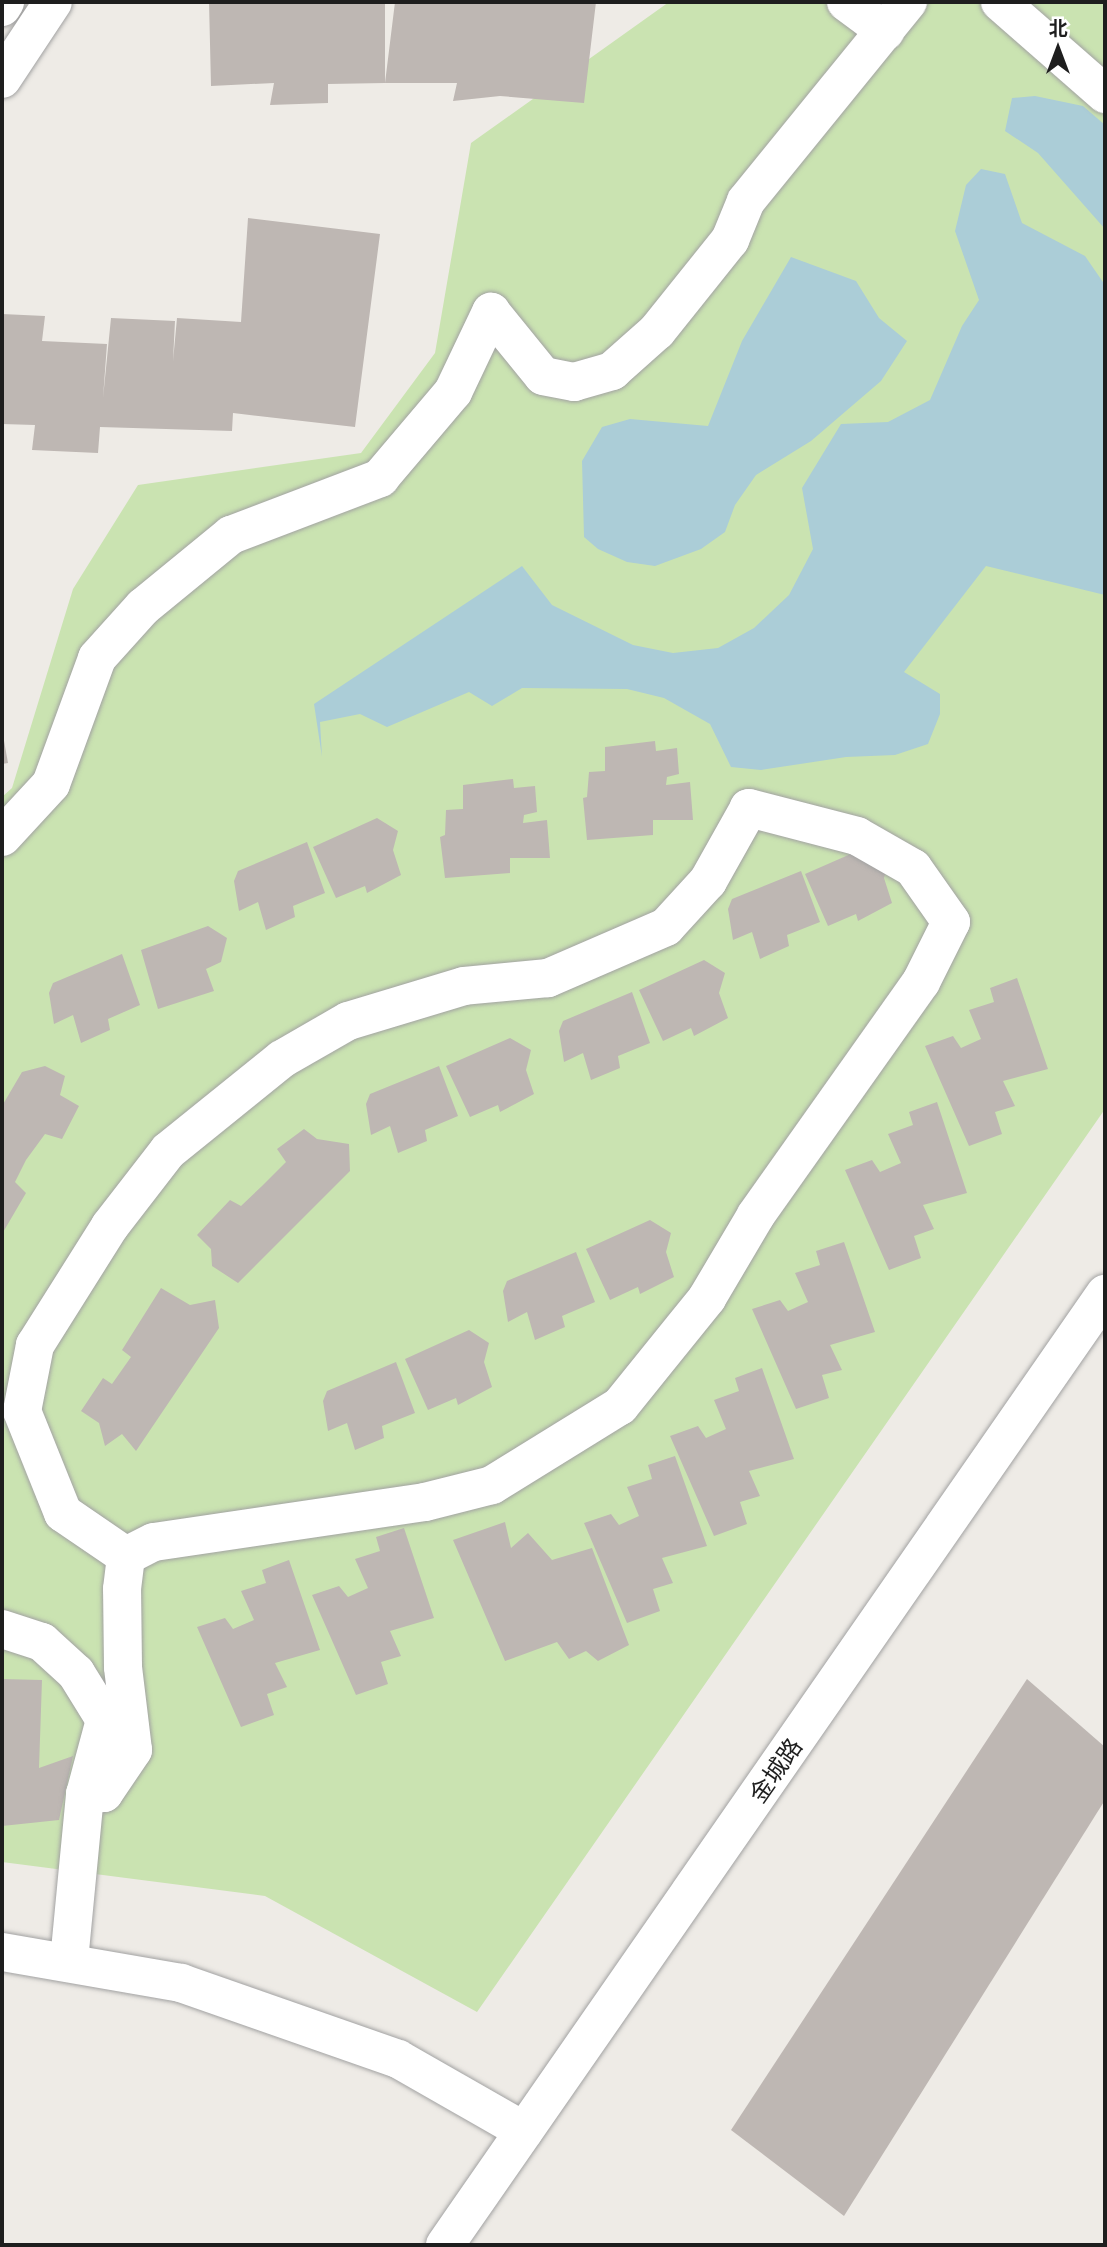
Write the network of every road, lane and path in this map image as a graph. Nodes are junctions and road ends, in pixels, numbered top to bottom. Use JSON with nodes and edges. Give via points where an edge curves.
{"nodes":[{"id":1,"x":5,"y":2,"type":"edge"},
{"id":2,"x":53,"y":2,"type":"edge"},
{"id":3,"x":846,"y":2,"type":"edge"},
{"id":4,"x":908,"y":2,"type":"edge"},
{"id":5,"x":1000,"y":2,"type":"edge"},
{"id":6,"x":2,"y":7,"type":"edge"},
{"id":7,"x":885,"y":31,"type":"junction"},
{"id":8,"x":2,"y":79,"type":"edge"},
{"id":9,"x":1105,"y":94,"type":"edge"},
{"id":10,"x":2,"y":837,"type":"edge"},
{"id":11,"x":1105,"y":1294,"type":"edge"},
{"id":12,"x":126,"y":1556,"type":"junction"},
{"id":13,"x":2,"y":1629,"type":"edge"},
{"id":14,"x":85,"y":1794,"type":"junction"},
{"id":15,"x":2,"y":1952,"type":"edge"},
{"id":16,"x":69,"y":1961,"type":"junction"},
{"id":17,"x":524,"y":2131,"type":"junction"},
{"id":18,"x":445,"y":2245,"type":"edge"}],
"edges":[{"from":1,"to":6,"type":"street"},
{"from":2,"to":8,"type":"street"},
{"from":3,"to":7,"type":"street"},
{"from":4,"to":7,"type":"street"},
{"from":5,"to":9,"type":"street"},
{"from":7,"to":10,"type":"street","via":[[746,201],[730,240],[657,331],[612,371],[574,382],[543,376],[491,312],[453,392],[380,478],[231,535],[143,607],[97,658],[51,783]]},
{"from":11,"to":17,"type":"street","name":"金城路"},
{"from":12,"to":12,"type":"street","via":[[154,1542],[425,1502],[492,1485],[620,1406],[707,1298],[756,1214],[921,982],[951,922],[913,868],[857,836],[749,808],[708,881],[666,927],[548,978],[464,986],[348,1021],[282,1059],[168,1151],[110,1226],[35,1345],[22,1411],[63,1513]]},
{"from":12,"to":14,"type":"street","via":[[123,1667],[133,1750],[103,1793]]},
{"from":13,"to":14,"type":"street","via":[[42,1642],[76,1673],[105,1720]]},
{"from":14,"to":16,"type":"street"},
{"from":15,"to":16,"type":"street"},
{"from":16,"to":17,"type":"street","via":[[181,1983],[398,2059]]},
{"from":17,"to":18,"type":"street","name":"金城路"}]}
